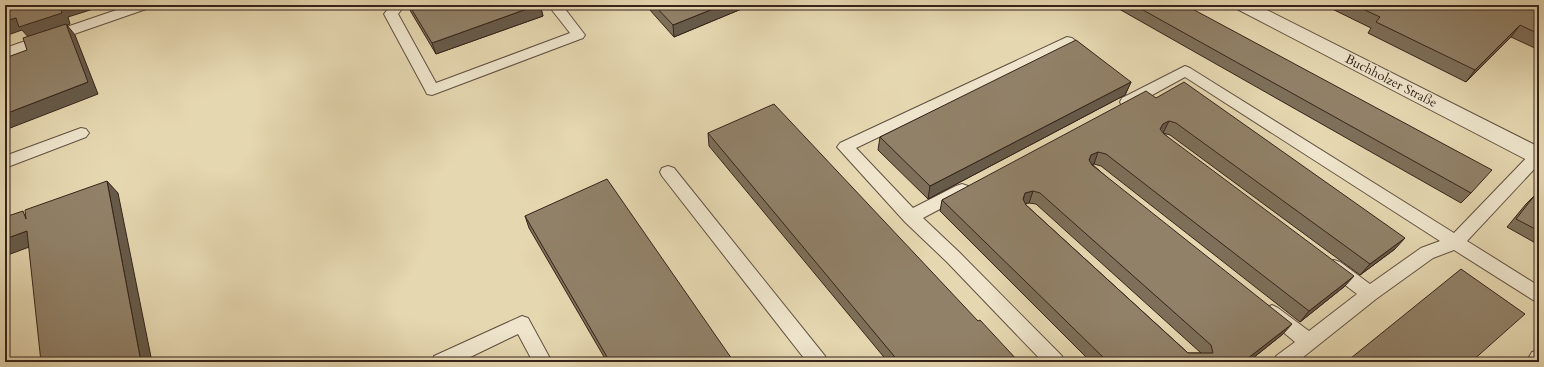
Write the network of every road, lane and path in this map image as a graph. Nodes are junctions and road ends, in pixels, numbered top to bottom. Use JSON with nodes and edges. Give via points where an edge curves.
{"nodes":[{"id":1,"x":144,"y":5,"type":"edge"},
{"id":2,"x":398,"y":5,"type":"edge"},
{"id":3,"x":556,"y":5,"type":"edge"},
{"id":4,"x":1243,"y":5,"type":"edge"},
{"id":5,"x":5,"y":52,"type":"edge"},
{"id":6,"x":1097,"y":64,"type":"edge"},
{"id":7,"x":1112,"y":110,"type":"edge"},
{"id":8,"x":81,"y":134,"type":"dead end"},
{"id":9,"x":1538,"y":156,"type":"edge"},
{"id":10,"x":5,"y":162,"type":"edge"},
{"id":11,"x":668,"y":172,"type":"dead end"},
{"id":12,"x":973,"y":184,"type":"edge"},
{"id":13,"x":911,"y":217,"type":"junction"},
{"id":14,"x":1455,"y":243,"type":"junction"},
{"id":15,"x":1320,"y":256,"type":"edge"},
{"id":16,"x":1370,"y":294,"type":"junction"},
{"id":17,"x":1539,"y":295,"type":"edge"},
{"id":18,"x":1260,"y":303,"type":"edge"},
{"id":19,"x":1309,"y":342,"type":"junction"},
{"id":20,"x":1539,"y":358,"type":"edge"},
{"id":21,"x":441,"y":362,"type":"edge"},
{"id":22,"x":543,"y":362,"type":"edge"},
{"id":23,"x":818,"y":362,"type":"edge"},
{"id":24,"x":1055,"y":362,"type":"edge"},
{"id":25,"x":1282,"y":362,"type":"edge"},
{"id":26,"x":1535,"y":362,"type":"edge"}],
"edges":[{"from":1,"to":5,"type":"lane"},
{"from":2,"to":3,"type":"lane","via":[[391,14],[432,90],[578,35]]},
{"from":4,"to":9,"type":"street","name":"Buchholzer Straße"},
{"from":6,"to":13,"type":"lane","via":[[1066,41],[845,147]]},
{"from":7,"to":14,"type":"lane","via":[[1133,91],[1185,71]]},
{"from":8,"to":10,"type":"lane"},
{"from":9,"to":14,"type":"lane"},
{"from":11,"to":23,"type":"lane"},
{"from":12,"to":13,"type":"lane"},
{"from":13,"to":24,"type":"lane"},
{"from":14,"to":16,"type":"lane","via":[[1427,253]]},
{"from":14,"to":17,"type":"lane"},
{"from":15,"to":16,"type":"lane"},
{"from":16,"to":19,"type":"lane"},
{"from":18,"to":19,"type":"lane"},
{"from":19,"to":25,"type":"lane"},
{"from":20,"to":26,"type":"lane"},
{"from":21,"to":22,"type":"lane","via":[[522,324]]}]}
